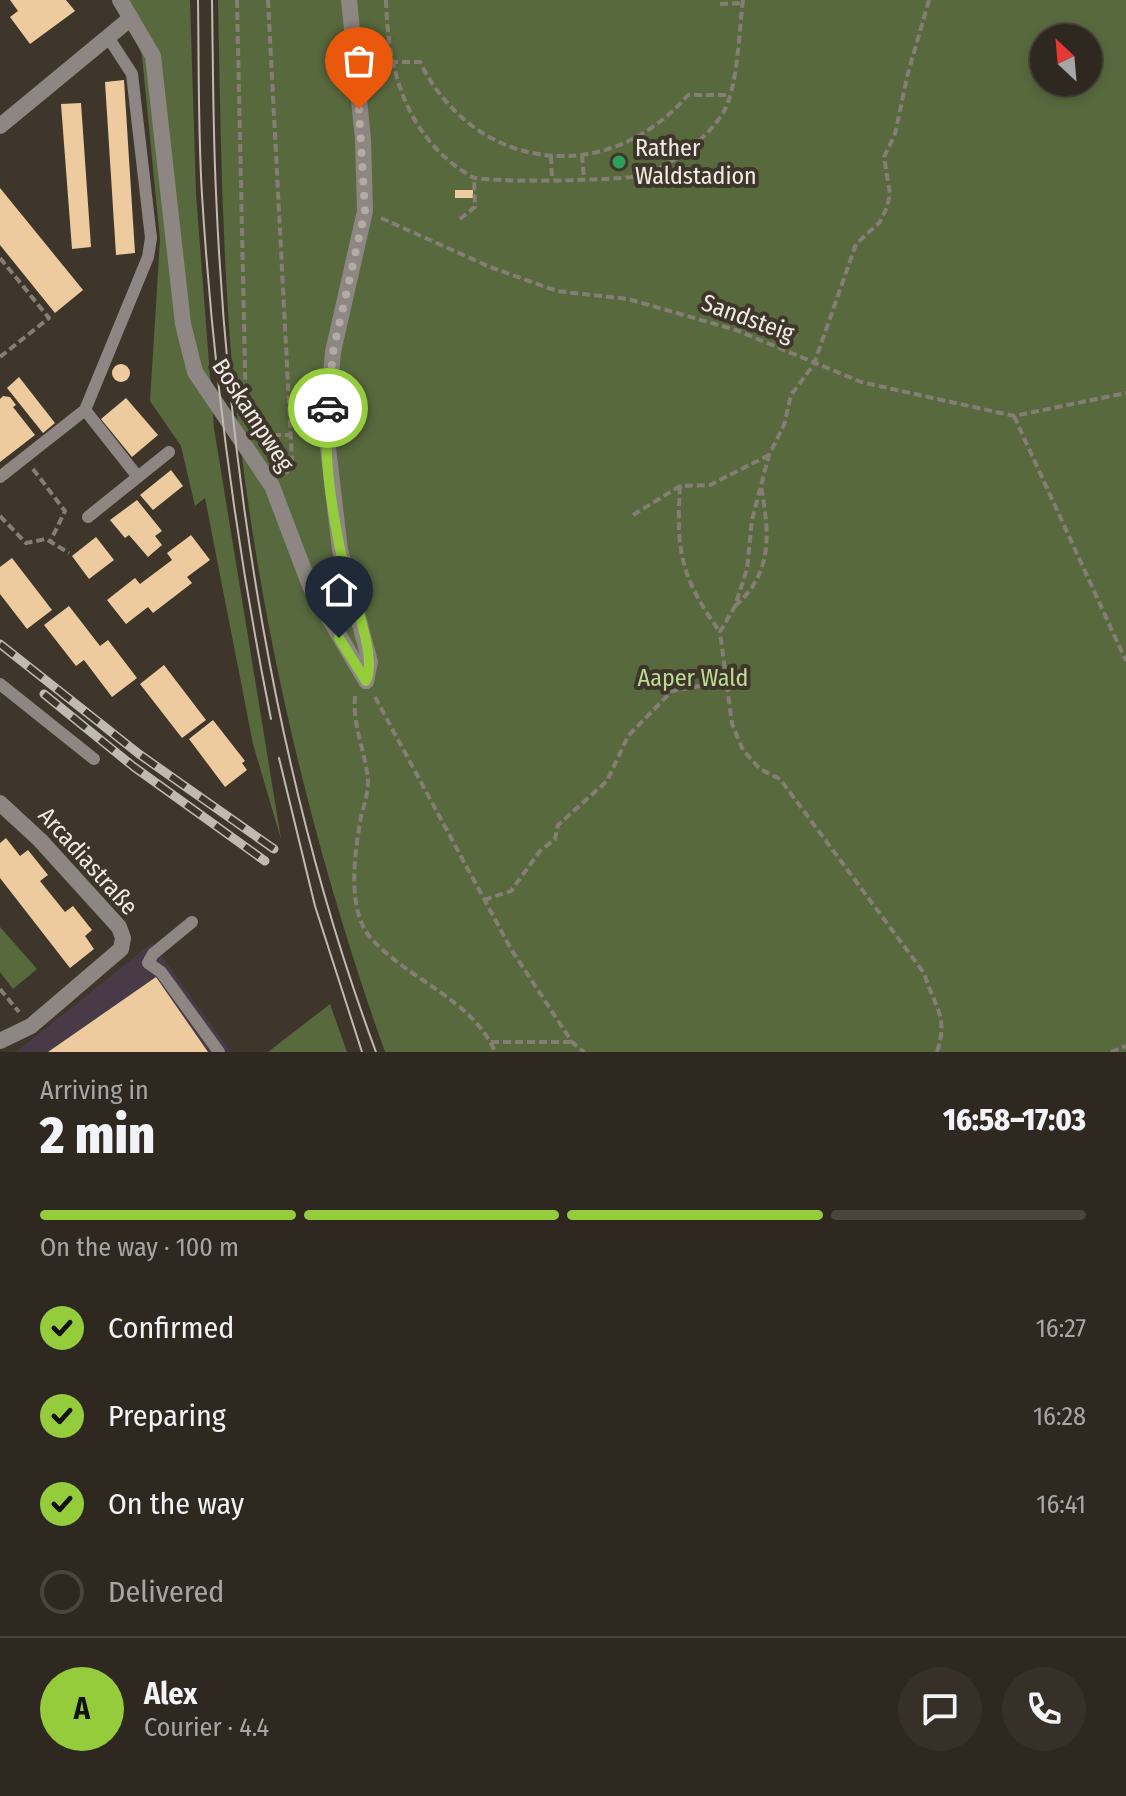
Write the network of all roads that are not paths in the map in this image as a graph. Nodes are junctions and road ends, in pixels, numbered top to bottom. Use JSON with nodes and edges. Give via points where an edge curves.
{"nodes":[{"id":1,"x":120,"y":0,"type":"edge"},
{"id":2,"x":349,"y":0,"type":"edge"},
{"id":3,"x":131,"y":18,"type":"junction"},
{"id":4,"x":108,"y":37,"type":"junction"},
{"id":5,"x":0,"y":126,"type":"edge"},
{"id":6,"x":85,"y":410,"type":"junction"},
{"id":7,"x":169,"y":452,"type":"dead end"},
{"id":8,"x":0,"y":477,"type":"edge"},
{"id":9,"x":138,"y":477,"type":"junction"},
{"id":10,"x":88,"y":517,"type":"dead end"},
{"id":11,"x":0,"y":684,"type":"edge"},
{"id":12,"x":94,"y":759,"type":"dead end"},
{"id":13,"x":0,"y":803,"type":"edge"},
{"id":14,"x":192,"y":922,"type":"dead end"},
{"id":15,"x":0,"y":1041,"type":"edge"},
{"id":16,"x":219,"y":1052,"type":"edge"}],
"edges":[{"from":1,"to":3,"type":"street","name":"Boskampweg"},
{"from":2,"to":3,"type":"street","name":"Boskampweg","via":[[365,211],[333,352],[326,431],[340,550],[370,662],[366,681],[310,586],[272,486],[202,385],[191,360],[153,56]]},
{"from":3,"to":4,"type":"street"},
{"from":4,"to":5,"type":"street"},
{"from":4,"to":6,"type":"lane","via":[[132,74],[151,238],[148,257]]},
{"from":6,"to":8,"type":"lane"},
{"from":6,"to":9,"type":"lane"},
{"from":7,"to":9,"type":"lane"},
{"from":9,"to":10,"type":"lane"},
{"from":11,"to":12,"type":"lane"},
{"from":13,"to":15,"type":"street","name":"Arcadiastraße","via":[[40,840],[119,927],[123,938],[121,949],[31,1026]]},
{"from":14,"to":16,"type":"lane","via":[[148,963],[161,972]]}]}
